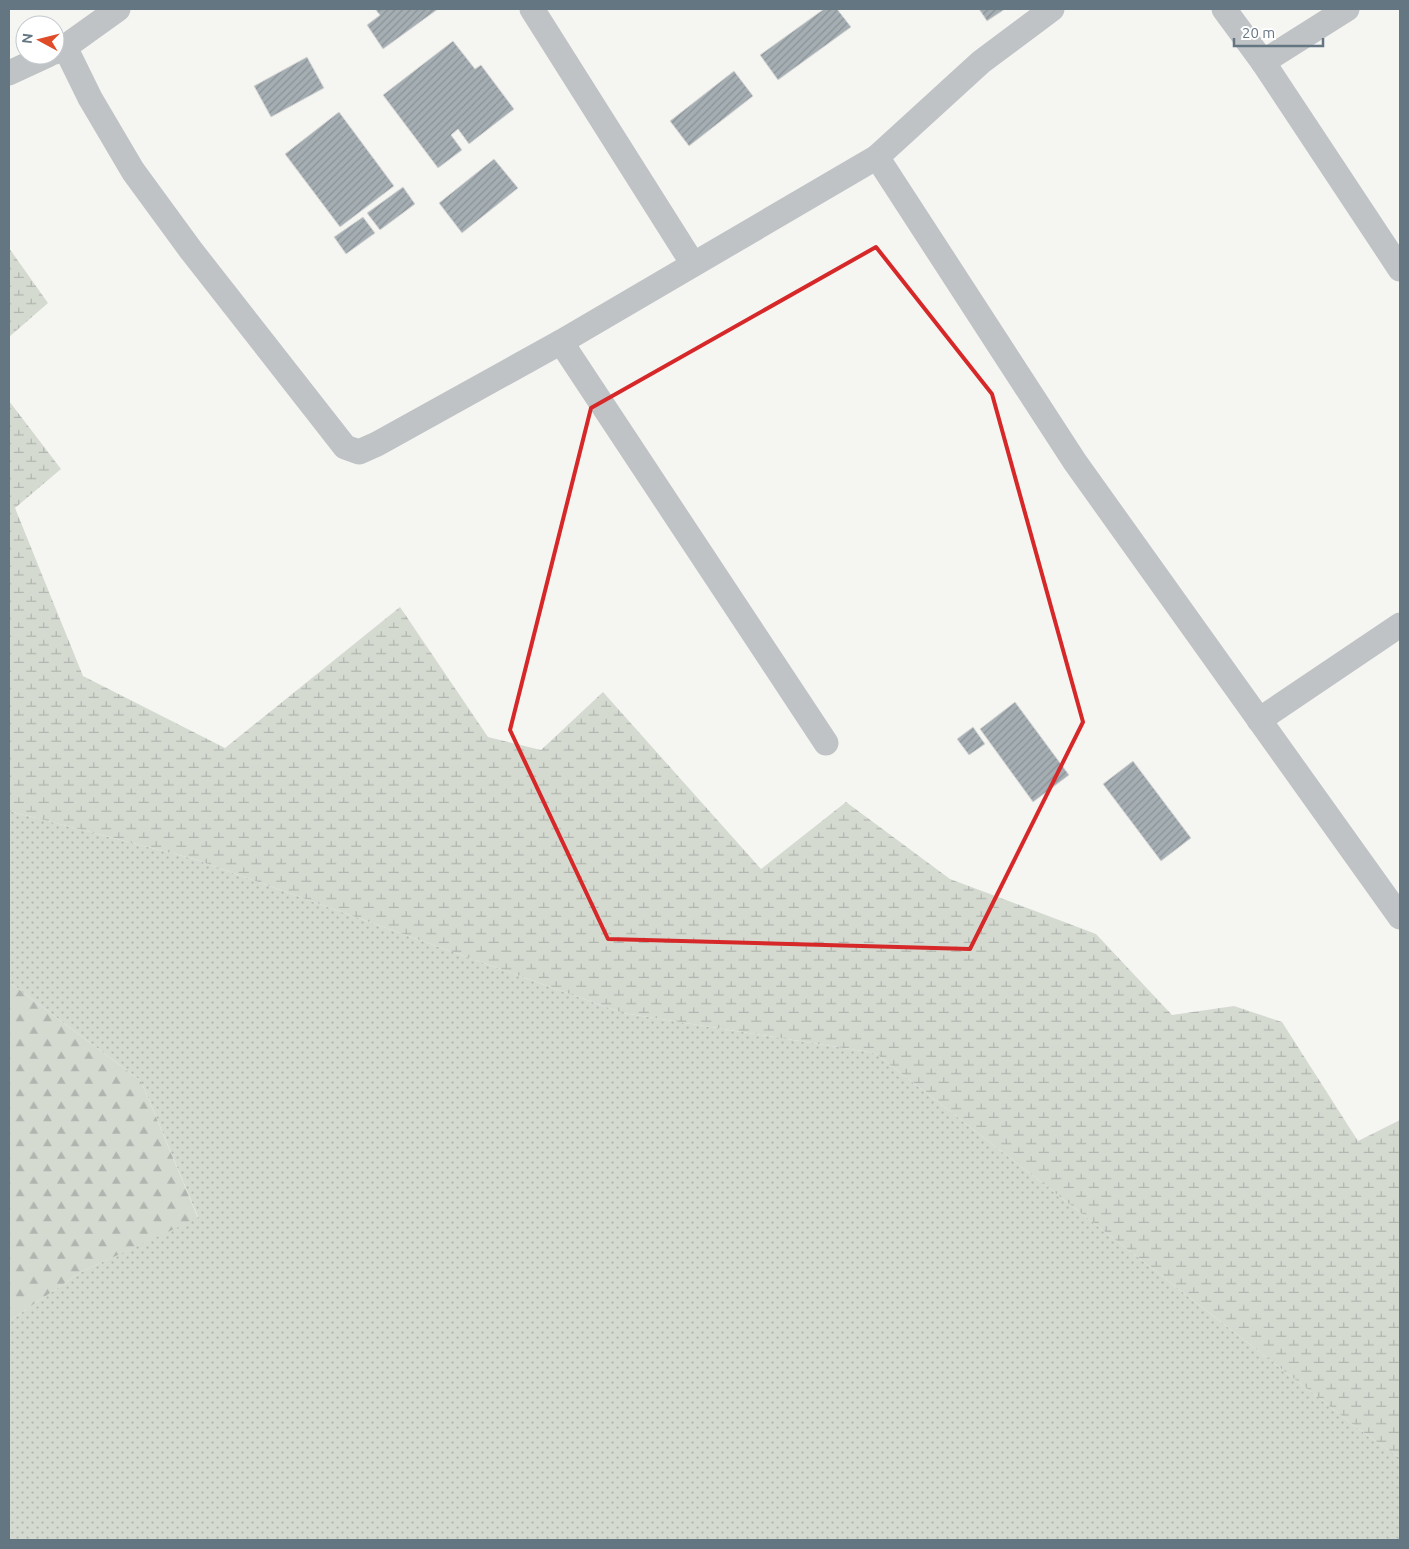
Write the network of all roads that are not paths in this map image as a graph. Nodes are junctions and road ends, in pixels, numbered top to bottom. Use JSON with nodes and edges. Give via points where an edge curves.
{"nodes":[{"id":1,"x":118,"y":9,"type":"edge"},
{"id":2,"x":532,"y":9,"type":"edge"},
{"id":3,"x":1052,"y":9,"type":"edge"},
{"id":4,"x":1224,"y":9,"type":"edge"},
{"id":5,"x":1347,"y":9,"type":"edge"},
{"id":6,"x":65,"y":45,"type":"edge"},
{"id":7,"x":1262,"y":62,"type":"junction"},
{"id":8,"x":65,"y":63,"type":"edge"},
{"id":9,"x":26,"y":65,"type":"edge"},
{"id":10,"x":9,"y":73,"type":"edge"},
{"id":11,"x":877,"y":157,"type":"junction"},
{"id":12,"x":693,"y":264,"type":"junction"},
{"id":13,"x":1400,"y":269,"type":"edge"},
{"id":14,"x":561,"y":342,"type":"junction"},
{"id":15,"x":1400,"y":625,"type":"edge"},
{"id":16,"x":1259,"y":720,"type":"junction"},
{"id":17,"x":826,"y":742,"type":"dead end"},
{"id":18,"x":1400,"y":917,"type":"edge"}],
"edges":[{"from":1,"to":6,"type":"street"},
{"from":2,"to":12,"type":"street"},
{"from":3,"to":11,"type":"street","via":[[981,62]]},
{"from":4,"to":7,"type":"street"},
{"from":5,"to":7,"type":"street"},
{"from":7,"to":13,"type":"street"},
{"from":8,"to":14,"type":"street","via":[[133,170],[196,257],[345,447],[358,452],[377,444]]},
{"from":9,"to":10,"type":"street"},
{"from":11,"to":12,"type":"street"},
{"from":11,"to":16,"type":"street","via":[[1075,462]]},
{"from":12,"to":14,"type":"street"},
{"from":14,"to":17,"type":"street"},
{"from":15,"to":16,"type":"street"},
{"from":16,"to":18,"type":"street"}]}
